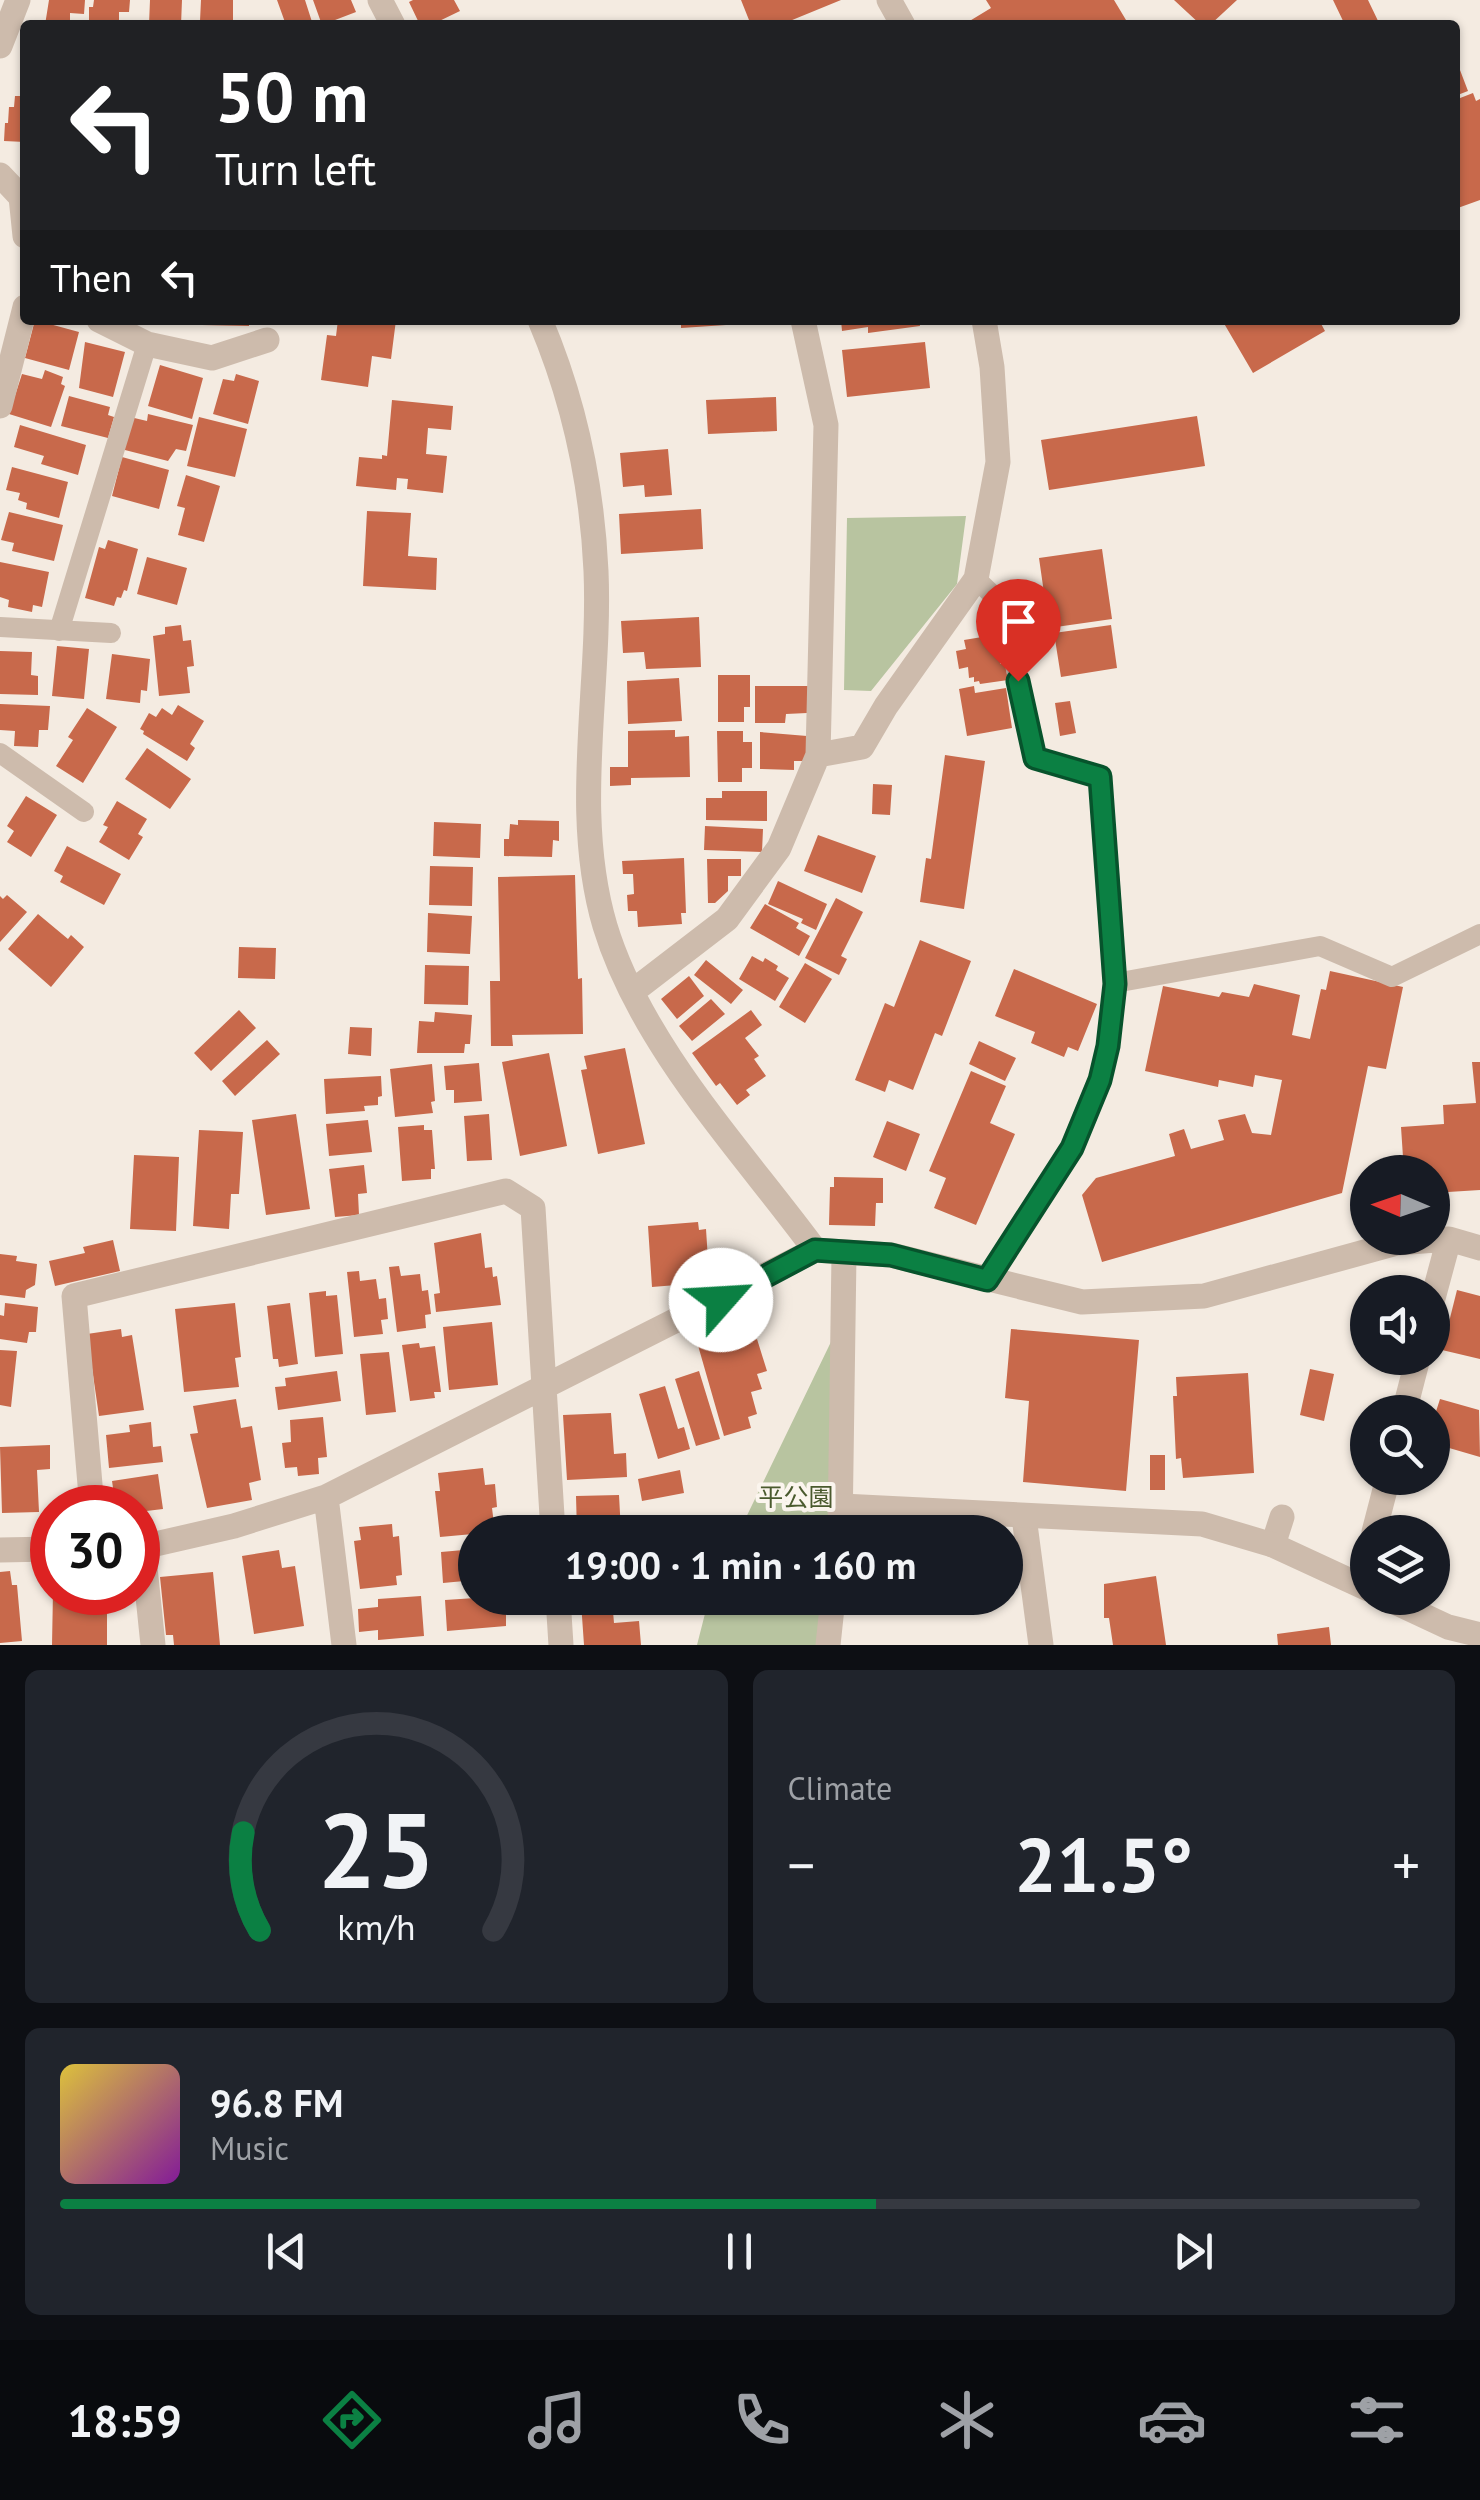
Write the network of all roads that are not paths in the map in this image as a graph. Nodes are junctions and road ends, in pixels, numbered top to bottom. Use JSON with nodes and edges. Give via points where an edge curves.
{"nodes":[{"id":1,"x":18,"y":0,"type":"edge"},
{"id":2,"x":0,"y":46,"type":"edge"},
{"id":3,"x":0,"y":175,"type":"edge"},
{"id":4,"x":20,"y":196,"type":"edge"},
{"id":5,"x":20,"y":325,"type":"edge"},
{"id":6,"x":109,"y":325,"type":"edge"},
{"id":7,"x":542,"y":325,"type":"edge"},
{"id":8,"x":804,"y":325,"type":"edge"},
{"id":9,"x":985,"y":325,"type":"edge"},
{"id":10,"x":267,"y":340,"type":"dead end"},
{"id":11,"x":147,"y":344,"type":"junction"},
{"id":12,"x":0,"y":406,"type":"edge"},
{"id":13,"x":976,"y":579,"type":"junction"},
{"id":14,"x":0,"y":627,"type":"edge"},
{"id":15,"x":60,"y":631,"type":"junction"},
{"id":16,"x":111,"y":633,"type":"dead end"},
{"id":17,"x":0,"y":753,"type":"edge"},
{"id":18,"x":818,"y":756,"type":"junction"},
{"id":19,"x":84,"y":812,"type":"dead end"},
{"id":20,"x":1480,"y":934,"type":"edge"},
{"id":21,"x":1115,"y":984,"type":"junction"},
{"id":22,"x":632,"y":992,"type":"junction"},
{"id":23,"x":1450,"y":1239,"type":"edge"},
{"id":24,"x":1480,"y":1248,"type":"edge"},
{"id":25,"x":815,"y":1250,"type":"junction"},
{"id":26,"x":844,"y":1254,"type":"junction"},
{"id":27,"x":1351,"y":1255,"type":"edge"},
{"id":28,"x":987,"y":1280,"type":"junction"},
{"id":29,"x":542,"y":1389,"type":"junction"},
{"id":30,"x":90,"y":1485,"type":"edge"},
{"id":31,"x":326,"y":1497,"type":"junction"},
{"id":32,"x":842,"y":1506,"type":"junction"},
{"id":33,"x":552,"y":1515,"type":"edge"},
{"id":34,"x":841,"y":1515,"type":"edge"},
{"id":35,"x":1024,"y":1517,"type":"junction"},
{"id":36,"x":1282,"y":1517,"type":"dead end"},
{"id":37,"x":160,"y":1543,"type":"edge"},
{"id":38,"x":1273,"y":1545,"type":"junction"},
{"id":39,"x":30,"y":1549,"type":"edge"},
{"id":40,"x":0,"y":1550,"type":"edge"},
{"id":41,"x":1350,"y":1581,"type":"edge"},
{"id":42,"x":149,"y":1615,"type":"edge"},
{"id":43,"x":559,"y":1615,"type":"edge"},
{"id":44,"x":831,"y":1615,"type":"edge"},
{"id":45,"x":1422,"y":1615,"type":"edge"},
{"id":46,"x":1480,"y":1635,"type":"edge"},
{"id":47,"x":153,"y":1645,"type":"edge"},
{"id":48,"x":344,"y":1645,"type":"edge"},
{"id":49,"x":561,"y":1645,"type":"edge"},
{"id":50,"x":828,"y":1645,"type":"edge"},
{"id":51,"x":1042,"y":1645,"type":"edge"}],
"edges":[{"from":1,"to":2,"type":"street"},
{"from":3,"to":4,"type":"street"},
{"from":5,"to":12,"type":"street"},
{"from":6,"to":11,"type":"street"},
{"from":7,"to":22,"type":"street","via":[[573,414],[589,495],[596,573],[589,829],[605,925]]},
{"from":8,"to":18,"type":"street","via":[[826,425]]},
{"from":9,"to":13,"type":"street","via":[[998,462]]},
{"from":10,"to":11,"type":"street","via":[[212,358]]},
{"from":11,"to":15,"type":"lane"},
{"from":13,"to":18,"type":"street","via":[[862,747]]},
{"from":13,"to":21,"type":"lane","via":[[1002,604],[1035,758],[1100,777]]},
{"from":14,"to":15,"type":"lane"},
{"from":15,"to":16,"type":"lane"},
{"from":17,"to":19,"type":"lane"},
{"from":18,"to":22,"type":"street","via":[[779,848],[727,919]]},
{"from":20,"to":21,"type":"lane","via":[[1392,977],[1320,946]]},
{"from":21,"to":28,"type":"lane","via":[[1100,1080],[1072,1148]]},
{"from":22,"to":25,"type":"street","via":[[664,1050]]},
{"from":23,"to":24,"type":"street"},
{"from":25,"to":26,"type":"street"},
{"from":25,"to":29,"type":"street"},
{"from":26,"to":28,"type":"street","via":[[891,1255]]},
{"from":26,"to":32,"type":"street"},
{"from":27,"to":28,"type":"street","via":[[1204,1296],[1082,1302]]},
{"from":29,"to":30,"type":"street","via":[[533,1208],[506,1191],[74,1296]]},
{"from":29,"to":31,"type":"street"},
{"from":29,"to":33,"type":"street"},
{"from":31,"to":37,"type":"street"},
{"from":31,"to":48,"type":"street"},
{"from":32,"to":34,"type":"street"},
{"from":32,"to":35,"type":"street"},
{"from":35,"to":38,"type":"street","via":[[1202,1524]]},
{"from":35,"to":51,"type":"street"},
{"from":36,"to":38,"type":"street"},
{"from":38,"to":41,"type":"street"},
{"from":39,"to":40,"type":"street"},
{"from":42,"to":47,"type":"street"},
{"from":43,"to":49,"type":"street"},
{"from":44,"to":50,"type":"street"},
{"from":45,"to":46,"type":"street"}]}
